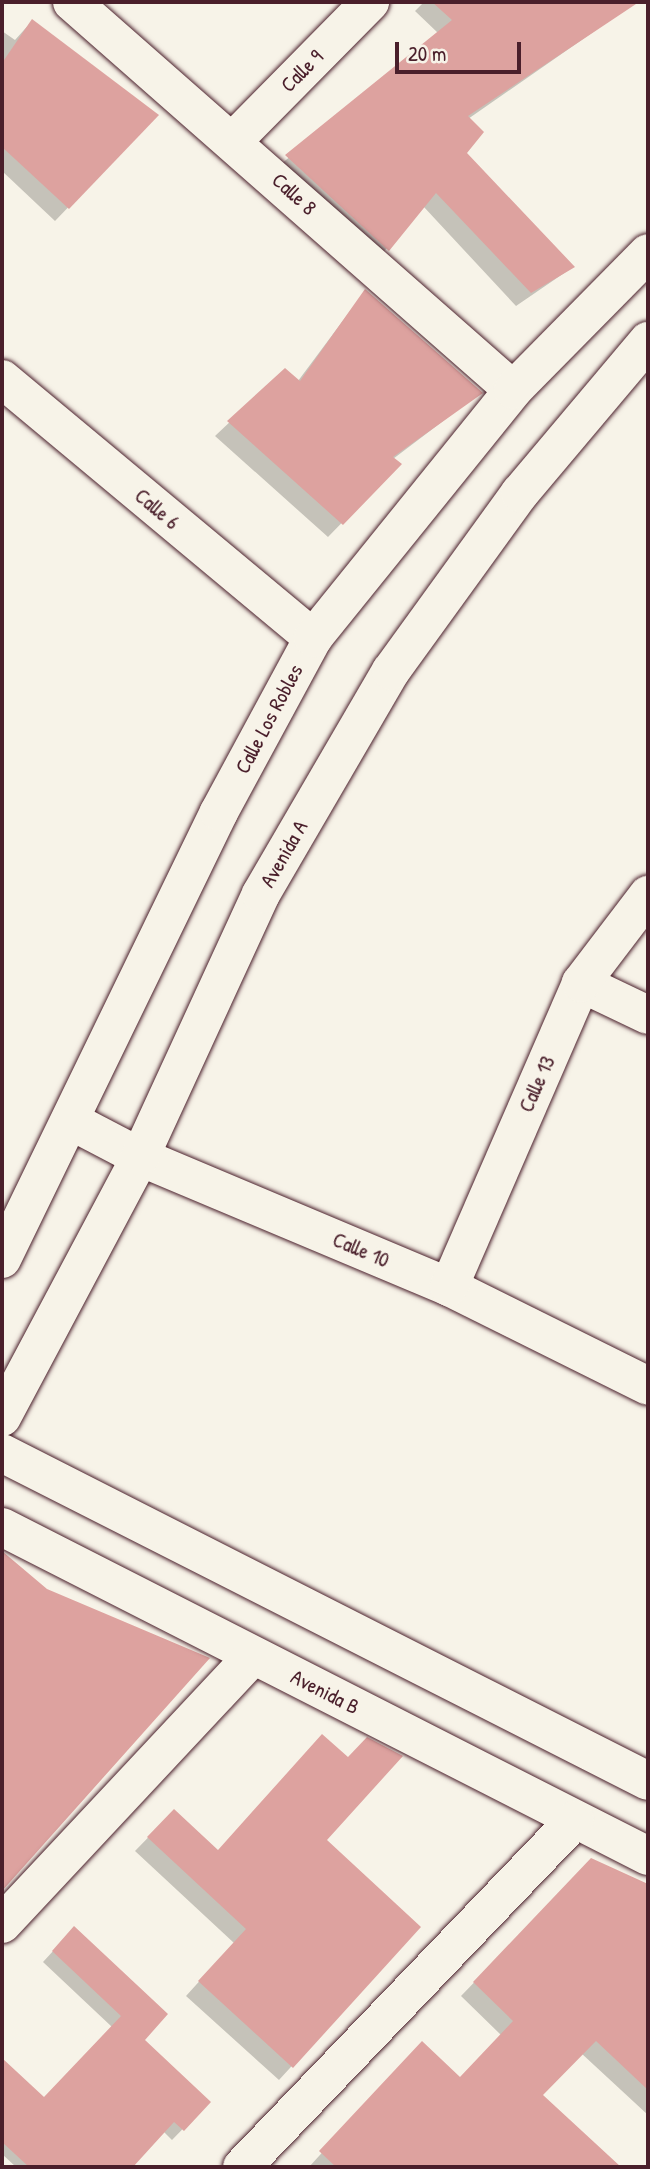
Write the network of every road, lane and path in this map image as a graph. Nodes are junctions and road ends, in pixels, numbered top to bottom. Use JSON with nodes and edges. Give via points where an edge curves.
{"nodes":[{"id":1,"x":72,"y":2,"type":"edge"},
{"id":2,"x":370,"y":2,"type":"edge"},
{"id":3,"x":234,"y":140,"type":"junction"},
{"id":4,"x":648,"y":253,"type":"edge"},
{"id":5,"x":648,"y":341,"type":"edge"},
{"id":6,"x":5,"y":389,"type":"edge"},
{"id":7,"x":513,"y":390,"type":"junction"},
{"id":8,"x":313,"y":638,"type":"junction"},
{"id":9,"x":648,"y":895,"type":"edge"},
{"id":10,"x":581,"y":984,"type":"junction"},
{"id":11,"x":648,"y":1015,"type":"edge"},
{"id":12,"x":71,"y":1121,"type":"junction"},
{"id":13,"x":140,"y":1157,"type":"junction"},
{"id":14,"x":2,"y":1259,"type":"edge"},
{"id":15,"x":449,"y":1287,"type":"junction"},
{"id":16,"x":648,"y":1386,"type":"edge"},
{"id":17,"x":2,"y":1417,"type":"edge"},
{"id":18,"x":2,"y":1453,"type":"edge"},
{"id":19,"x":2,"y":1527,"type":"edge"},
{"id":20,"x":253,"y":1656,"type":"junction"},
{"id":21,"x":648,"y":1781,"type":"edge"},
{"id":22,"x":575,"y":1820,"type":"junction"},
{"id":23,"x":648,"y":1856,"type":"edge"},
{"id":24,"x":2,"y":1924,"type":"edge"},
{"id":25,"x":242,"y":2167,"type":"edge"}],
"edges":[{"from":1,"to":3,"type":"street","name":"Calle 8"},
{"from":2,"to":3,"type":"street","name":"Calle 9"},
{"from":3,"to":7,"type":"street","name":"Calle 8"},
{"from":4,"to":7,"type":"street","name":"Calle Los Robles"},
{"from":5,"to":13,"type":"street","name":"Avenida A","via":[[520,493],[391,671],[261,894]]},
{"from":6,"to":8,"type":"street","name":"Calle 6"},
{"from":7,"to":8,"type":"street","name":"Calle Los Robles"},
{"from":8,"to":12,"type":"street","name":"Calle Los Robles","via":[[219,812]]},
{"from":9,"to":10,"type":"street","name":"Calle 13"},
{"from":10,"to":11,"type":"street"},
{"from":10,"to":15,"type":"street","name":"Calle 13"},
{"from":12,"to":13,"type":"street","name":"Calle 10"},
{"from":12,"to":14,"type":"street","name":"Calle Los Robles"},
{"from":13,"to":15,"type":"street","name":"Calle 10"},
{"from":13,"to":17,"type":"street","name":"Avenida A"},
{"from":15,"to":16,"type":"street","name":"Calle 10"},
{"from":18,"to":21,"type":"street"},
{"from":19,"to":20,"type":"street","name":"Avenida B"},
{"from":20,"to":22,"type":"street","name":"Avenida B"},
{"from":20,"to":24,"type":"street"},
{"from":22,"to":23,"type":"street","name":"Avenida B"},
{"from":22,"to":25,"type":"street"}]}
